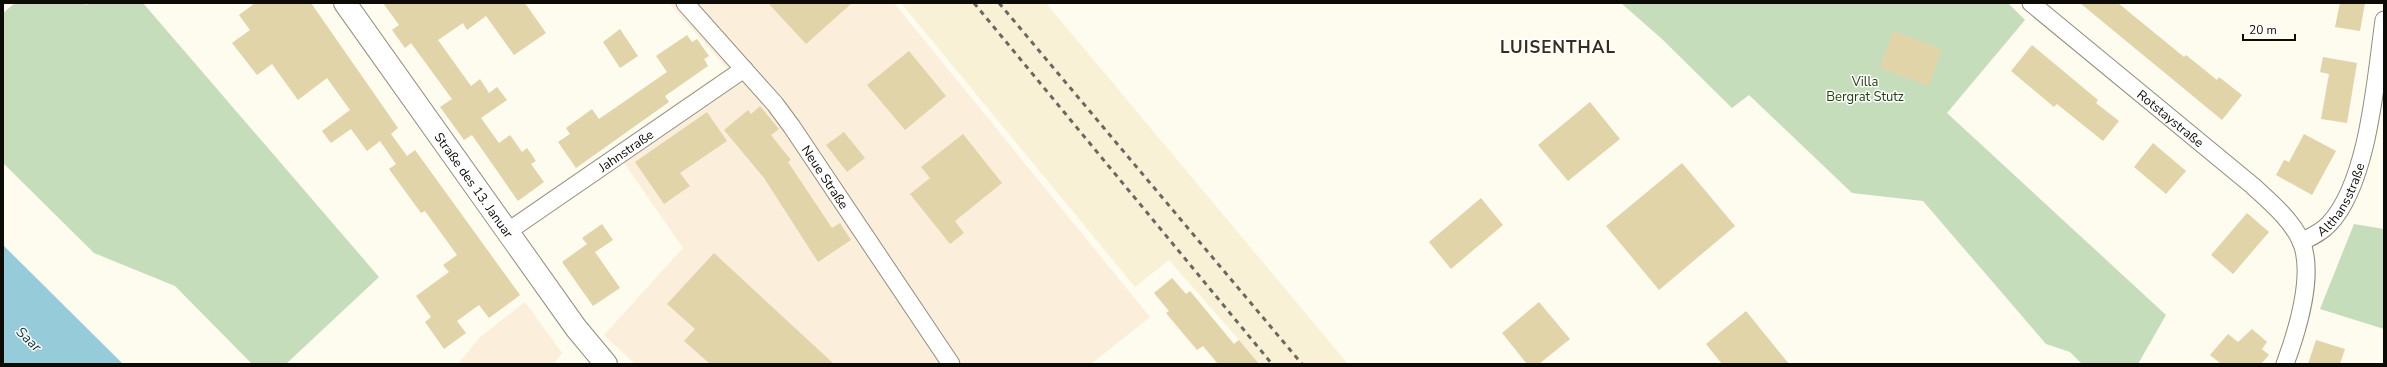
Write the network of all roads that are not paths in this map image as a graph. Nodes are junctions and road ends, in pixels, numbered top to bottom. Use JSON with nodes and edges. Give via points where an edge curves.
{"nodes":[{"id":1,"x":345,"y":3,"type":"edge"},
{"id":2,"x":685,"y":3,"type":"edge"},
{"id":3,"x":2031,"y":3,"type":"edge"},
{"id":4,"x":2384,"y":20,"type":"edge"},
{"id":5,"x":744,"y":69,"type":"junction"},
{"id":6,"x":507,"y":232,"type":"junction"},
{"id":7,"x":2301,"y":242,"type":"junction"},
{"id":8,"x":606,"y":364,"type":"edge"},
{"id":9,"x":950,"y":364,"type":"edge"},
{"id":10,"x":2285,"y":364,"type":"edge"}],
"edges":[{"from":1,"to":6,"type":"main road","name":"Straße des 13. Januar"},
{"from":2,"to":5,"type":"street","name":"Neue Straße"},
{"from":3,"to":7,"type":"street","name":"Rotstaystraße","via":[[2253,186],[2277,208]]},
{"from":4,"to":7,"type":"street","name":"Althansstraße","via":[[2365,137],[2353,183],[2343,205],[2329,224]]},
{"from":5,"to":6,"type":"street","name":"Jahnstraße"},
{"from":5,"to":9,"type":"street","name":"Neue Straße","via":[[792,127]]},
{"from":6,"to":8,"type":"main road","name":"Straße des 13. Januar","via":[[576,328]]},
{"from":7,"to":10,"type":"street","name":"Althansstraße","via":[[2306,277],[2294,340]]}]}
